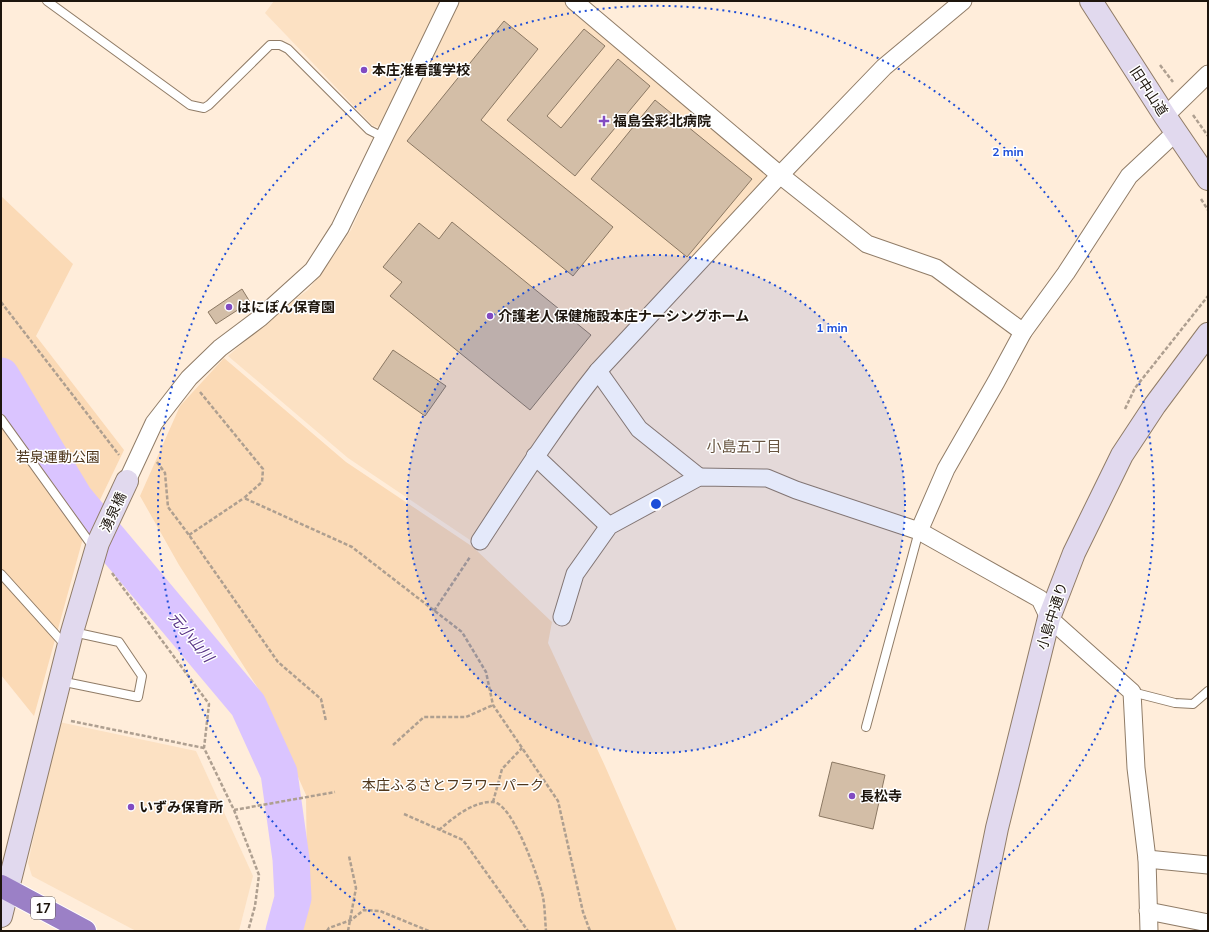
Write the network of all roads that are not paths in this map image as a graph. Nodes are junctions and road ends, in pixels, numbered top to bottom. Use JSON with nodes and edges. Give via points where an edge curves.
{"nodes":[{"id":1,"x":47,"y":1,"type":"edge"},
{"id":2,"x":450,"y":1,"type":"edge"},
{"id":3,"x":574,"y":1,"type":"edge"},
{"id":4,"x":962,"y":1,"type":"edge"},
{"id":5,"x":1091,"y":1,"type":"edge"},
{"id":6,"x":1208,"y":74,"type":"edge"},
{"id":7,"x":1170,"y":124,"type":"junction"},
{"id":8,"x":383,"y":137,"type":"junction"},
{"id":9,"x":780,"y":175,"type":"junction"},
{"id":10,"x":1208,"y":179,"type":"edge"},
{"id":11,"x":1023,"y":332,"type":"junction"},
{"id":12,"x":1208,"y":334,"type":"edge"},
{"id":13,"x":598,"y":371,"type":"junction"},
{"id":14,"x":1,"y":419,"type":"edge"},
{"id":15,"x":535,"y":456,"type":"junction"},
{"id":16,"x":129,"y":476,"type":"joint"},
{"id":17,"x":700,"y":478,"type":"junction"},
{"id":18,"x":609,"y":526,"type":"junction"},
{"id":19,"x":919,"y":531,"type":"junction"},
{"id":20,"x":480,"y":541,"type":"road end"},
{"id":21,"x":97,"y":547,"type":"junction"},
{"id":22,"x":1,"y":574,"type":"edge"},
{"id":23,"x":562,"y":617,"type":"dead end"},
{"id":24,"x":1049,"y":618,"type":"junction"},
{"id":25,"x":70,"y":640,"type":"junction"},
{"id":26,"x":59,"y":681,"type":"junction"},
{"id":27,"x":1208,"y":691,"type":"edge"},
{"id":28,"x":1132,"y":692,"type":"junction"},
{"id":29,"x":866,"y":727,"type":"dead end"},
{"id":30,"x":1147,"y":859,"type":"junction"},
{"id":31,"x":1208,"y":865,"type":"edge"},
{"id":32,"x":5,"y":888,"type":"edge"},
{"id":33,"x":1148,"y":911,"type":"junction"},
{"id":34,"x":1,"y":916,"type":"edge"},
{"id":35,"x":1208,"y":923,"type":"edge"},
{"id":36,"x":86,"y":931,"type":"edge"},
{"id":37,"x":976,"y":931,"type":"edge"},
{"id":38,"x":1149,"y":931,"type":"edge"}],
"edges":[{"from":1,"to":8,"type":"lane","via":[[190,105],[204,108],[270,45],[280,45],[288,49],[369,130]]},
{"from":2,"to":8,"type":"street"},
{"from":3,"to":9,"type":"street"},
{"from":4,"to":9,"type":"street","via":[[884,67]]},
{"from":5,"to":7,"type":"street","name":"旧中山道"},
{"from":6,"to":7,"type":"street"},
{"from":7,"to":10,"type":"street","name":"旧中山道"},
{"from":7,"to":11,"type":"street","via":[[1129,176],[1066,273]]},
{"from":8,"to":16,"type":"street","via":[[340,228],[312,270],[260,318],[220,348],[189,378],[154,423]]},
{"from":9,"to":11,"type":"street","via":[[867,244],[936,268]]},
{"from":9,"to":13,"type":"street"},
{"from":11,"to":19,"type":"street","via":[[946,469]]},
{"from":12,"to":24,"type":"street","name":"小島中通り","via":[[1155,405],[1122,455],[1074,553]]},
{"from":13,"to":15,"type":"street"},
{"from":13,"to":17,"type":"street","via":[[639,429]]},
{"from":14,"to":21,"type":"lane"},
{"from":15,"to":18,"type":"street"},
{"from":15,"to":20,"type":"street"},
{"from":16,"to":21,"type":"street","name":"湧泉橋"},
{"from":17,"to":18,"type":"street"},
{"from":17,"to":19,"type":"street","via":[[767,478]]},
{"from":18,"to":23,"type":"street","via":[[575,574]]},
{"from":19,"to":24,"type":"street","via":[[1040,599]]},
{"from":19,"to":29,"type":"lane"},
{"from":21,"to":25,"type":"street","name":"湧泉橋"},
{"from":22,"to":25,"type":"lane"},
{"from":24,"to":28,"type":"street"},
{"from":24,"to":37,"type":"street","name":"小島中通り","via":[[997,828]]},
{"from":25,"to":26,"type":"street","name":"湧泉橋"},
{"from":25,"to":26,"type":"lane","via":[[119,642],[142,676],[138,697]]},
{"from":26,"to":32,"type":"street","name":"湧泉橋"},
{"from":27,"to":28,"type":"lane","via":[[1193,704],[1175,703]]},
{"from":28,"to":30,"type":"street","via":[[1136,768]]},
{"from":30,"to":31,"type":"street"},
{"from":30,"to":33,"type":"street"},
{"from":32,"to":34,"type":"street","name":"湧泉橋"},
{"from":32,"to":36,"type":"highway","number":"17"},
{"from":33,"to":35,"type":"street"},
{"from":33,"to":38,"type":"street"}]}
